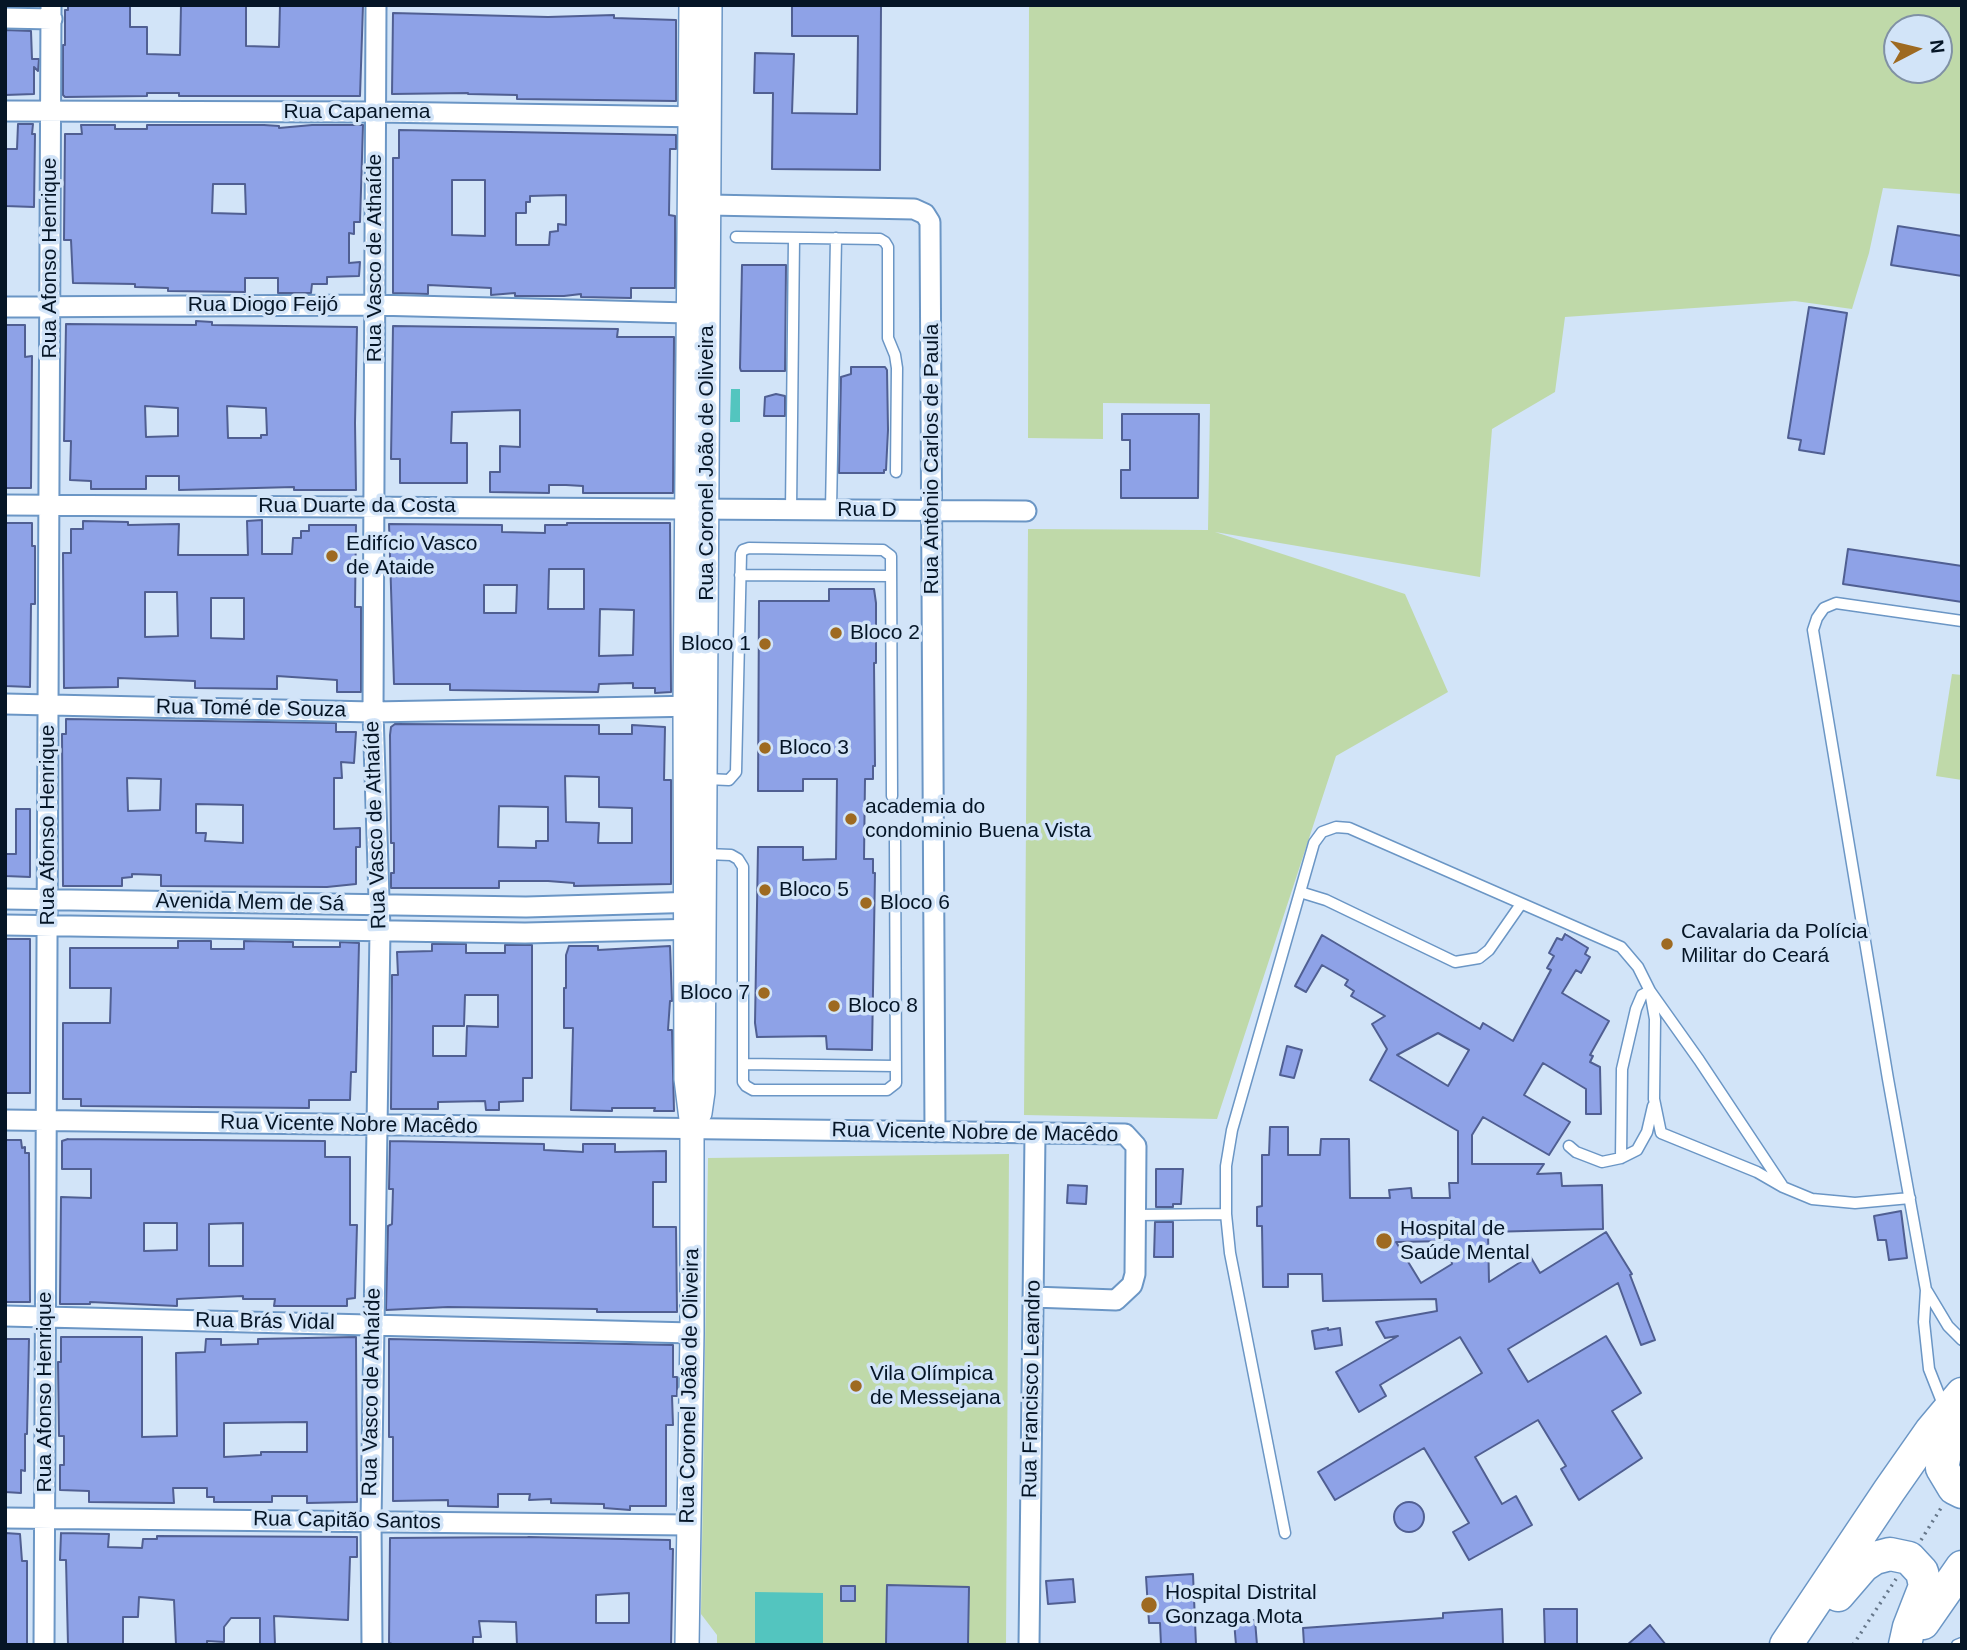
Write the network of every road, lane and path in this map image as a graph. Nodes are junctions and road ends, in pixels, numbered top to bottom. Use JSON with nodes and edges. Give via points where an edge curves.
{"nodes":[{"id":1,"x":376,"y":5,"type":"edge"},
{"id":2,"x":691,"y":5,"type":"edge"},
{"id":3,"x":710,"y":5,"type":"edge"},
{"id":4,"x":51,"y":12,"type":"edge"},
{"id":5,"x":5,"y":18,"type":"edge"},
{"id":6,"x":5,"y":111,"type":"edge"},
{"id":7,"x":51,"y":111,"type":"junction"},
{"id":8,"x":376,"y":112,"type":"junction"},
{"id":9,"x":700,"y":117,"type":"junction"},
{"id":10,"x":709,"y":205,"type":"junction"},
{"id":11,"x":736,"y":237,"type":"dead end"},
{"id":12,"x":794,"y":238,"type":"junction"},
{"id":13,"x":836,"y":238,"type":"junction"},
{"id":14,"x":374,"y":304,"type":"junction"},
{"id":15,"x":5,"y":307,"type":"edge"},
{"id":16,"x":50,"y":307,"type":"junction"},
{"id":17,"x":689,"y":313,"type":"junction"},
{"id":18,"x":895,"y":472,"type":"dead end"},
{"id":19,"x":5,"y":505,"type":"edge"},
{"id":20,"x":49,"y":505,"type":"junction"},
{"id":21,"x":375,"y":506,"type":"junction"},
{"id":22,"x":698,"y":509,"type":"junction"},
{"id":23,"x":791,"y":510,"type":"junction"},
{"id":24,"x":831,"y":510,"type":"junction"},
{"id":25,"x":933,"y":510,"type":"junction"},
{"id":26,"x":1026,"y":510,"type":"dead end"},
{"id":27,"x":740,"y":575,"type":"junction"},
{"id":28,"x":891,"y":576,"type":"junction"},
{"id":29,"x":1962,"y":621,"type":"edge"},
{"id":30,"x":5,"y":704,"type":"edge"},
{"id":31,"x":48,"y":704,"type":"junction"},
{"id":32,"x":696,"y":706,"type":"junction"},
{"id":33,"x":373,"y":712,"type":"junction"},
{"id":34,"x":706,"y":779,"type":"junction"},
{"id":35,"x":892,"y":796,"type":"dead end"},
{"id":36,"x":895,"y":841,"type":"dead end"},
{"id":37,"x":705,"y":854,"type":"junction"},
{"id":38,"x":1300,"y":892,"type":"junction"},
{"id":39,"x":5,"y":899,"type":"edge"},
{"id":40,"x":47,"y":899,"type":"junction"},
{"id":41,"x":201,"y":902,"type":"junction"},
{"id":42,"x":695,"y":902,"type":"junction"},
{"id":43,"x":1521,"y":904,"type":"junction"},
{"id":44,"x":379,"y":905,"type":"junction"},
{"id":45,"x":526,"y":907,"type":"junction"},
{"id":46,"x":5,"y":925,"type":"edge"},
{"id":47,"x":47,"y":926,"type":"junction"},
{"id":48,"x":201,"y":927,"type":"junction"},
{"id":49,"x":695,"y":929,"type":"junction"},
{"id":50,"x":380,"y":930,"type":"junction"},
{"id":51,"x":525,"y":933,"type":"junction"},
{"id":52,"x":1650,"y":991,"type":"junction"},
{"id":53,"x":743,"y":1064,"type":"junction"},
{"id":54,"x":895,"y":1066,"type":"junction"},
{"id":55,"x":1654,"y":1099,"type":"junction"},
{"id":56,"x":5,"y":1120,"type":"edge"},
{"id":57,"x":46,"y":1121,"type":"junction"},
{"id":58,"x":375,"y":1125,"type":"junction"},
{"id":59,"x":692,"y":1128,"type":"junction"},
{"id":60,"x":935,"y":1132,"type":"junction"},
{"id":61,"x":1035,"y":1134,"type":"junction"},
{"id":62,"x":1569,"y":1146,"type":"dead end"},
{"id":63,"x":1621,"y":1158,"type":"junction"},
{"id":64,"x":1783,"y":1187,"type":"junction"},
{"id":65,"x":1910,"y":1198,"type":"junction"},
{"id":66,"x":1226,"y":1214,"type":"junction"},
{"id":67,"x":1136,"y":1215,"type":"junction"},
{"id":68,"x":1926,"y":1290,"type":"junction"},
{"id":69,"x":1033,"y":1297,"type":"junction"},
{"id":70,"x":5,"y":1316,"type":"edge"},
{"id":71,"x":45,"y":1317,"type":"junction"},
{"id":72,"x":373,"y":1325,"type":"junction"},
{"id":73,"x":692,"y":1334,"type":"junction"},
{"id":74,"x":1962,"y":1340,"type":"edge"},
{"id":75,"x":1957,"y":1404,"type":"edge"},
{"id":76,"x":1962,"y":1492,"type":"edge"},
{"id":77,"x":5,"y":1518,"type":"edge"},
{"id":78,"x":44,"y":1518,"type":"junction"},
{"id":79,"x":371,"y":1522,"type":"junction"},
{"id":80,"x":689,"y":1525,"type":"junction"},
{"id":81,"x":1285,"y":1533,"type":"dead end"},
{"id":82,"x":1962,"y":1567,"type":"edge"},
{"id":83,"x":1962,"y":1643,"type":"edge"},
{"id":84,"x":44,"y":1645,"type":"edge"},
{"id":85,"x":373,"y":1645,"type":"edge"},
{"id":86,"x":687,"y":1645,"type":"edge"},
{"id":87,"x":1029,"y":1645,"type":"edge"},
{"id":88,"x":1788,"y":1645,"type":"edge"},
{"id":89,"x":1907,"y":1645,"type":"edge"},
{"id":90,"x":1957,"y":1645,"type":"edge"}],
"edges":[{"from":1,"to":8,"type":"street","name":"Rua Vasco de Athaíde"},
{"from":2,"to":9,"type":"street","name":"Rua Coronel João de Oliveira"},
{"from":3,"to":9,"type":"street","name":"Rua Coronel João de Oliveira"},
{"from":4,"to":5,"type":"street"},
{"from":4,"to":7,"type":"street","name":"Rua Afonso Henrique"},
{"from":6,"to":7,"type":"street","name":"Rua Capanema"},
{"from":7,"to":8,"type":"street","name":"Rua Capanema"},
{"from":7,"to":16,"type":"street","name":"Rua Afonso Henrique"},
{"from":8,"to":9,"type":"street","name":"Rua Capanema"},
{"from":8,"to":14,"type":"street","name":"Rua Vasco de Athaíde"},
{"from":9,"to":10,"type":"street","name":"Rua Coronel João de Oliveira"},
{"from":9,"to":17,"type":"street","name":"Rua Coronel João de Oliveira"},
{"from":10,"to":22,"type":"street","name":"Rua Coronel João de Oliveira"},
{"from":10,"to":25,"type":"street","name":"Rua Antônio Carlos de Paula","via":[[915,209],[925,214],[930,222]]},
{"from":11,"to":12,"type":"lane"},
{"from":12,"to":13,"type":"lane"},
{"from":12,"to":23,"type":"lane"},
{"from":13,"to":18,"type":"lane","via":[[880,239],[888,247],[887,331],[897,368]]},
{"from":13,"to":24,"type":"lane"},
{"from":14,"to":16,"type":"street","name":"Rua Diogo Feijó"},
{"from":14,"to":17,"type":"street","name":"Rua Diogo Feijó"},
{"from":14,"to":21,"type":"street","name":"Rua Vasco de Athaíde"},
{"from":15,"to":16,"type":"street","name":"Rua Diogo Feijó"},
{"from":16,"to":20,"type":"street","name":"Rua Afonso Henrique"},
{"from":17,"to":22,"type":"street","name":"Rua Coronel João de Oliveira"},
{"from":19,"to":20,"type":"street","name":"Rua Duarte da Costa"},
{"from":20,"to":21,"type":"street","name":"Rua Duarte da Costa"},
{"from":20,"to":31,"type":"street","name":"Rua Afonso Henrique"},
{"from":21,"to":22,"type":"street","name":"Rua Duarte da Costa"},
{"from":21,"to":33,"type":"street","name":"Rua Vasco de Athaíde"},
{"from":22,"to":23,"type":"street","name":"Rua D"},
{"from":22,"to":32,"type":"street","name":"Rua Coronel João de Oliveira"},
{"from":23,"to":24,"type":"street","name":"Rua D"},
{"from":24,"to":25,"type":"street","name":"Rua D"},
{"from":25,"to":26,"type":"street","name":"Rua D"},
{"from":25,"to":60,"type":"street","name":"Rua Antônio Carlos de Paula"},
{"from":27,"to":28,"type":"lane"},
{"from":27,"to":28,"type":"lane","via":[[741,554],[749,548],[883,550],[891,556]]},
{"from":27,"to":34,"type":"lane","via":[[736,772],[729,780]]},
{"from":28,"to":35,"type":"lane"},
{"from":29,"to":65,"type":"lane","via":[[1836,603],[1824,608],[1813,630]]},
{"from":30,"to":31,"type":"street","name":"Rua Tomé de Souza"},
{"from":31,"to":33,"type":"street","name":"Rua Tomé de Souza"},
{"from":31,"to":40,"type":"street","name":"Rua Afonso Henrique"},
{"from":32,"to":33,"type":"street","name":"Rua Tomé de Souza"},
{"from":32,"to":34,"type":"street","name":"Rua Coronel João de Oliveira"},
{"from":32,"to":42,"type":"street","name":"Rua Coronel João de Oliveira"},
{"from":33,"to":44,"type":"street","name":"Rua Vasco de Athaíde"},
{"from":34,"to":37,"type":"street","name":"Rua Coronel João de Oliveira"},
{"from":36,"to":54,"type":"lane"},
{"from":37,"to":42,"type":"street","name":"Rua Coronel João de Oliveira"},
{"from":37,"to":53,"type":"lane","via":[[731,855],[743,867]]},
{"from":38,"to":43,"type":"lane","via":[[1455,962],[1479,958],[1489,950]]},
{"from":38,"to":43,"type":"lane","via":[[1314,843],[1322,832],[1336,827],[1349,828]]},
{"from":38,"to":66,"type":"lane","via":[[1232,1130]]},
{"from":39,"to":40,"type":"street","name":"Avenida Mem de Sá"},
{"from":40,"to":41,"type":"street","name":"Avenida Mem de Sá"},
{"from":40,"to":47,"type":"street","name":"Rua Afonso Henrique"},
{"from":41,"to":44,"type":"street","name":"Avenida Mem de Sá"},
{"from":41,"to":48,"type":"street"},
{"from":42,"to":45,"type":"street","name":"Avenida Mem de Sá"},
{"from":42,"to":49,"type":"street","name":"Rua Coronel João de Oliveira"},
{"from":43,"to":52,"type":"lane","via":[[1621,947]]},
{"from":44,"to":45,"type":"street","name":"Avenida Mem de Sá"},
{"from":44,"to":50,"type":"street","name":"Rua Vasco de Athaíde"},
{"from":45,"to":51,"type":"street"},
{"from":46,"to":47,"type":"street","name":"Avenida Mem de Sá"},
{"from":47,"to":48,"type":"street","name":"Avenida Mem de Sá"},
{"from":47,"to":57,"type":"street","name":"Rua Afonso Henrique"},
{"from":48,"to":50,"type":"street","name":"Avenida Mem de Sá"},
{"from":49,"to":51,"type":"street","name":"Avenida Mem de Sá"},
{"from":49,"to":59,"type":"street","name":"Rua Coronel João de Oliveira","via":[[703,1092]]},
{"from":50,"to":51,"type":"street","name":"Avenida Mem de Sá"},
{"from":50,"to":58,"type":"street","name":"Rua Vasco de Athaíde"},
{"from":52,"to":55,"type":"lane","via":[[1655,1019]]},
{"from":52,"to":63,"type":"lane","via":[[1642,995],[1636,1009],[1622,1069]]},
{"from":52,"to":64,"type":"lane"},
{"from":53,"to":54,"type":"lane"},
{"from":53,"to":54,"type":"lane","via":[[743,1082],[753,1090],[887,1090],[896,1083]]},
{"from":55,"to":63,"type":"lane","via":[[1647,1132],[1637,1150]]},
{"from":55,"to":64,"type":"lane","via":[[1661,1133]]},
{"from":56,"to":57,"type":"street","name":"Rua Vicente Nobre Macêdo"},
{"from":57,"to":58,"type":"street","name":"Rua Vicente Nobre Macêdo"},
{"from":57,"to":71,"type":"street","name":"Rua Afonso Henrique"},
{"from":58,"to":59,"type":"street","name":"Rua Vicente Nobre Macêdo"},
{"from":58,"to":72,"type":"street","name":"Rua Vasco de Athaíde"},
{"from":59,"to":60,"type":"street","name":"Rua Vicente Nobre de Macêdo"},
{"from":59,"to":73,"type":"street","name":"Rua Coronel João de Oliveira"},
{"from":60,"to":61,"type":"street","name":"Rua Vicente Nobre de Macêdo"},
{"from":61,"to":67,"type":"street","name":"Rua Vicente Nobre de Macêdo","via":[[1125,1134],[1132,1139],[1136,1146]]},
{"from":61,"to":69,"type":"street","name":"Rua Francisco Leandro"},
{"from":62,"to":63,"type":"lane","via":[[1602,1162]]},
{"from":64,"to":65,"type":"lane","via":[[1827,1202]]},
{"from":65,"to":68,"type":"lane"},
{"from":66,"to":67,"type":"lane"},
{"from":66,"to":81,"type":"lane"},
{"from":67,"to":69,"type":"street","name":"Rua Vicente Nobre de Macêdo","via":[[1135,1274],[1126,1293],[1116,1300]]},
{"from":68,"to":74,"type":"lane"},
{"from":68,"to":75,"type":"lane","via":[[1929,1368]]},
{"from":69,"to":87,"type":"street","name":"Rua Francisco Leandro"},
{"from":70,"to":71,"type":"street","name":"Rua Brás Vidal"},
{"from":71,"to":72,"type":"street","name":"Rua Brás Vidal"},
{"from":71,"to":78,"type":"street","name":"Rua Afonso Henrique"},
{"from":72,"to":73,"type":"street","name":"Rua Brás Vidal"},
{"from":72,"to":79,"type":"street","name":"Rua Vasco de Athaíde"},
{"from":73,"to":80,"type":"street","name":"Rua Coronel João de Oliveira"},
{"from":75,"to":76,"type":"highway","via":[[1942,1468],[1954,1488]]},
{"from":75,"to":88,"type":"highway","via":[[1889,1491]]},
{"from":77,"to":78,"type":"street","name":"Rua Capitão Santos"},
{"from":78,"to":79,"type":"street","name":"Rua Capitão Santos"},
{"from":78,"to":84,"type":"street","name":"Rua Afonso Henrique"},
{"from":79,"to":80,"type":"street","name":"Rua Capitão Santos"},
{"from":79,"to":85,"type":"street","name":"Rua Vasco de Athaíde"},
{"from":80,"to":86,"type":"street","name":"Rua Coronel João de Oliveira"},
{"from":82,"to":89,"type":"highway"},
{"from":83,"to":90,"type":"lane"},
{"from":88,"to":89,"type":"highway","via":[[1810,1629],[1863,1566],[1890,1554],[1909,1558],[1924,1580]]}]}
